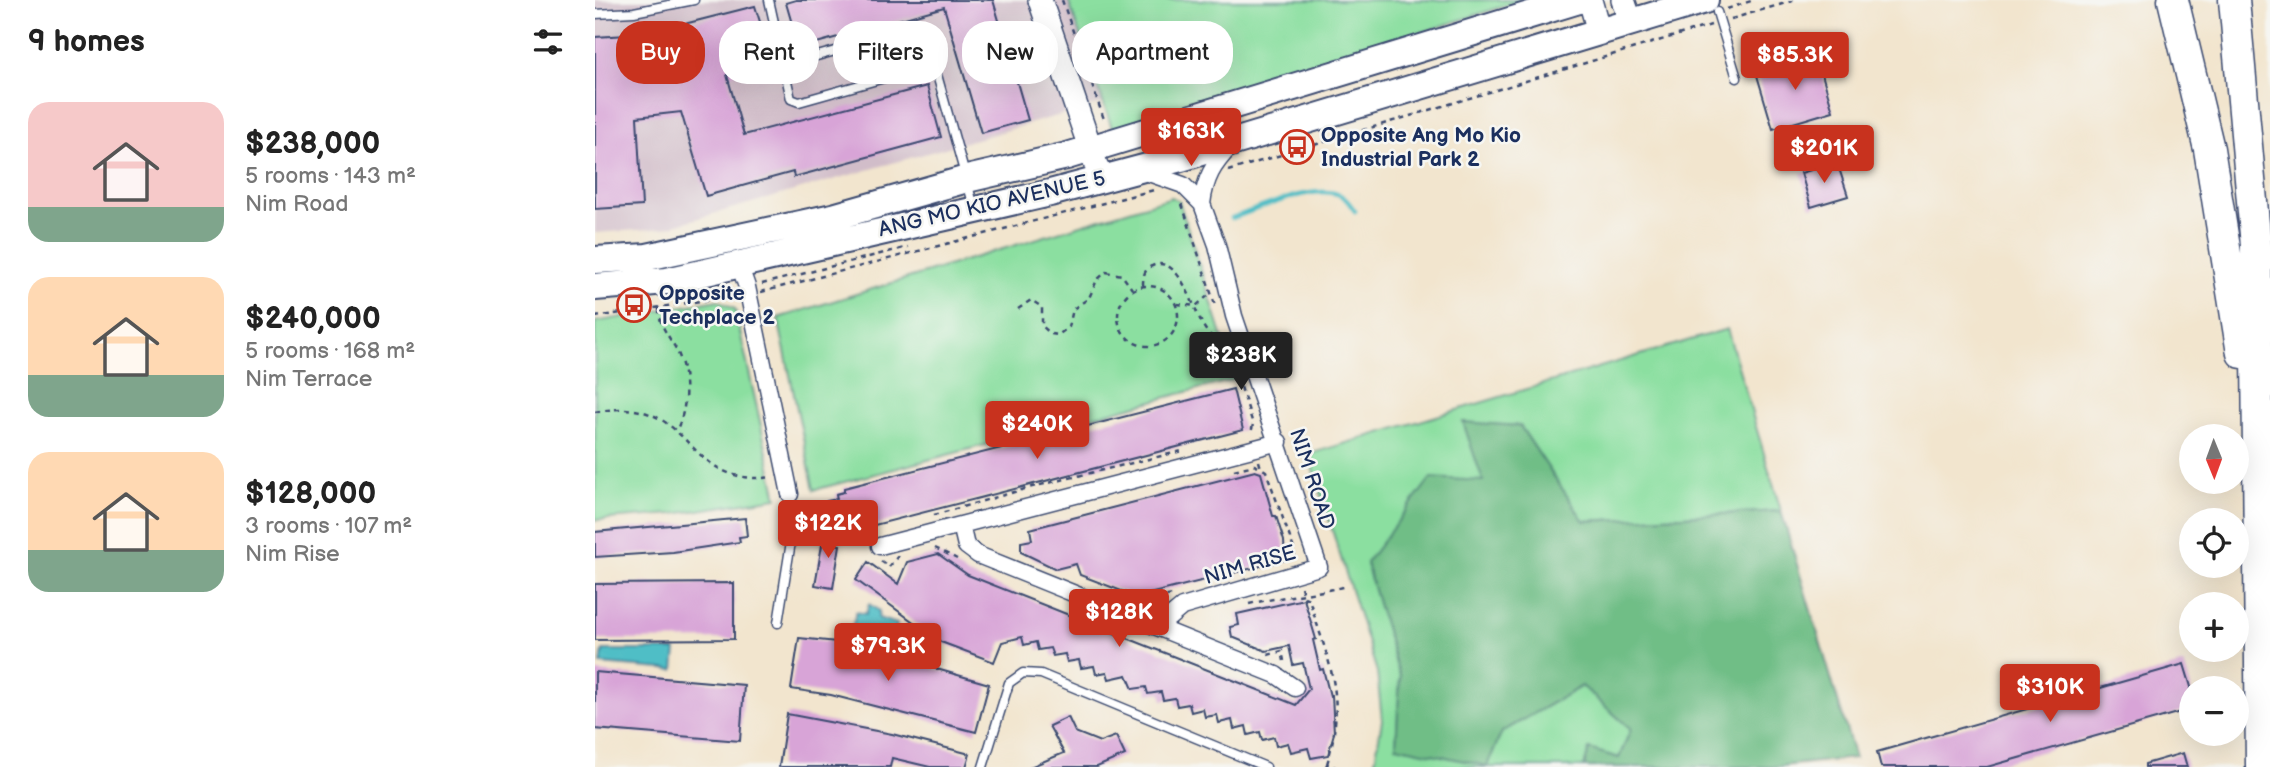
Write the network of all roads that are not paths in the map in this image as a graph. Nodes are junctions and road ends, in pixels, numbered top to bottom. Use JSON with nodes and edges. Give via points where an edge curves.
{"nodes":[{"id":1,"x":694,"y":0,"type":"edge"},
{"id":2,"x":769,"y":0,"type":"edge"},
{"id":3,"x":1039,"y":0,"type":"edge"},
{"id":4,"x":1579,"y":0,"type":"edge"},
{"id":5,"x":1590,"y":0,"type":"edge"},
{"id":6,"x":2155,"y":0,"type":"edge"},
{"id":7,"x":2173,"y":0,"type":"edge"},
{"id":8,"x":2234,"y":0,"type":"edge"},
{"id":9,"x":1711,"y":6,"type":"edge"},
{"id":10,"x":1654,"y":8,"type":"edge"},
{"id":11,"x":1627,"y":11,"type":"edge"},
{"id":12,"x":595,"y":14,"type":"edge"},
{"id":13,"x":774,"y":21,"type":"edge"},
{"id":14,"x":1599,"y":32,"type":"junction"},
{"id":15,"x":2182,"y":38,"type":"junction"},
{"id":16,"x":1737,"y":78,"type":"dead end"},
{"id":17,"x":787,"y":84,"type":"edge"},
{"id":18,"x":863,"y":84,"type":"edge"},
{"id":19,"x":940,"y":84,"type":"edge"},
{"id":20,"x":1234,"y":142,"type":"junction"},
{"id":21,"x":1091,"y":149,"type":"junction"},
{"id":22,"x":1139,"y":170,"type":"junction"},
{"id":23,"x":967,"y":179,"type":"junction"},
{"id":24,"x":1101,"y":180,"type":"junction"},
{"id":25,"x":1202,"y":204,"type":"junction"},
{"id":26,"x":974,"y":208,"type":"junction"},
{"id":27,"x":595,"y":260,"type":"edge"},
{"id":28,"x":739,"y":264,"type":"junction"},
{"id":29,"x":595,"y":287,"type":"edge"},
{"id":30,"x":1279,"y":442,"type":"junction"},
{"id":31,"x":2259,"y":449,"type":"junction"},
{"id":32,"x":790,"y":494,"type":"joint"},
{"id":33,"x":961,"y":525,"type":"junction"},
{"id":34,"x":877,"y":551,"type":"road end"},
{"id":35,"x":1319,"y":567,"type":"joint"},
{"id":36,"x":778,"y":624,"type":"dead end"},
{"id":37,"x":1159,"y":627,"type":"junction"},
{"id":38,"x":1295,"y":688,"type":"road end"},
{"id":39,"x":983,"y":767,"type":"edge"},
{"id":40,"x":1266,"y":767,"type":"edge"},
{"id":41,"x":2261,"y":767,"type":"edge"}],
"edges":[{"from":1,"to":12,"type":"lane"},
{"from":2,"to":13,"type":"lane"},
{"from":3,"to":21,"type":"street"},
{"from":4,"to":21,"type":"main road","name":"ANG MO KIO AVENUE 5"},
{"from":5,"to":14,"type":"street"},
{"from":6,"to":15,"type":"highway"},
{"from":7,"to":15,"type":"highway"},
{"from":8,"to":31,"type":"highway","via":[[2256,246]]},
{"from":9,"to":10,"type":"main road","name":"ANG MO KIO AVENUE 5"},
{"from":9,"to":16,"type":"lane"},
{"from":10,"to":11,"type":"main road","name":"ANG MO KIO AVENUE 5"},
{"from":11,"to":14,"type":"main road","name":"ANG MO KIO AVENUE 5"},
{"from":14,"to":20,"type":"main road","name":"ANG MO KIO AVENUE 5"},
{"from":15,"to":31,"type":"highway","via":[[2209,149],[2250,425]]},
{"from":17,"to":18,"type":"lane","via":[[789,95],[799,102]]},
{"from":19,"to":23,"type":"lane"},
{"from":20,"to":22,"type":"main road","name":"ANG MO KIO AVENUE 5"},
{"from":20,"to":25,"type":"street","via":[[1209,173]]},
{"from":21,"to":23,"type":"main road","name":"ANG MO KIO AVENUE 5"},
{"from":21,"to":24,"type":"street"},
{"from":22,"to":24,"type":"main road","name":"ANG MO KIO AVENUE 5"},
{"from":22,"to":25,"type":"street","via":[[1184,185]]},
{"from":23,"to":26,"type":"lane"},
{"from":23,"to":27,"type":"main road","name":"ANG MO KIO AVENUE 5","via":[[833,217],[647,257]]},
{"from":24,"to":26,"type":"main road","name":"ANG MO KIO AVENUE 5"},
{"from":25,"to":30,"type":"street","name":"NIM ROAD","via":[[1234,316]]},
{"from":26,"to":28,"type":"main road","name":"ANG MO KIO AVENUE 5"},
{"from":28,"to":29,"type":"main road","name":"ANG MO KIO AVENUE 5","via":[[667,281]]},
{"from":28,"to":32,"type":"street"},
{"from":30,"to":33,"type":"street","via":[[1250,443]]},
{"from":30,"to":35,"type":"street","name":"NIM ROAD"},
{"from":31,"to":41,"type":"highway"},
{"from":32,"to":36,"type":"lane","via":[[794,523]]},
{"from":33,"to":34,"type":"street"},
{"from":33,"to":37,"type":"street","via":[[966,546],[978,555]]},
{"from":35,"to":37,"type":"street","name":"NIM RISE","via":[[1292,569],[1182,607]]},
{"from":37,"to":38,"type":"street","via":[[1276,674]]},
{"from":39,"to":40,"type":"lane","via":[[1009,683],[1023,673],[1041,674]]}]}
